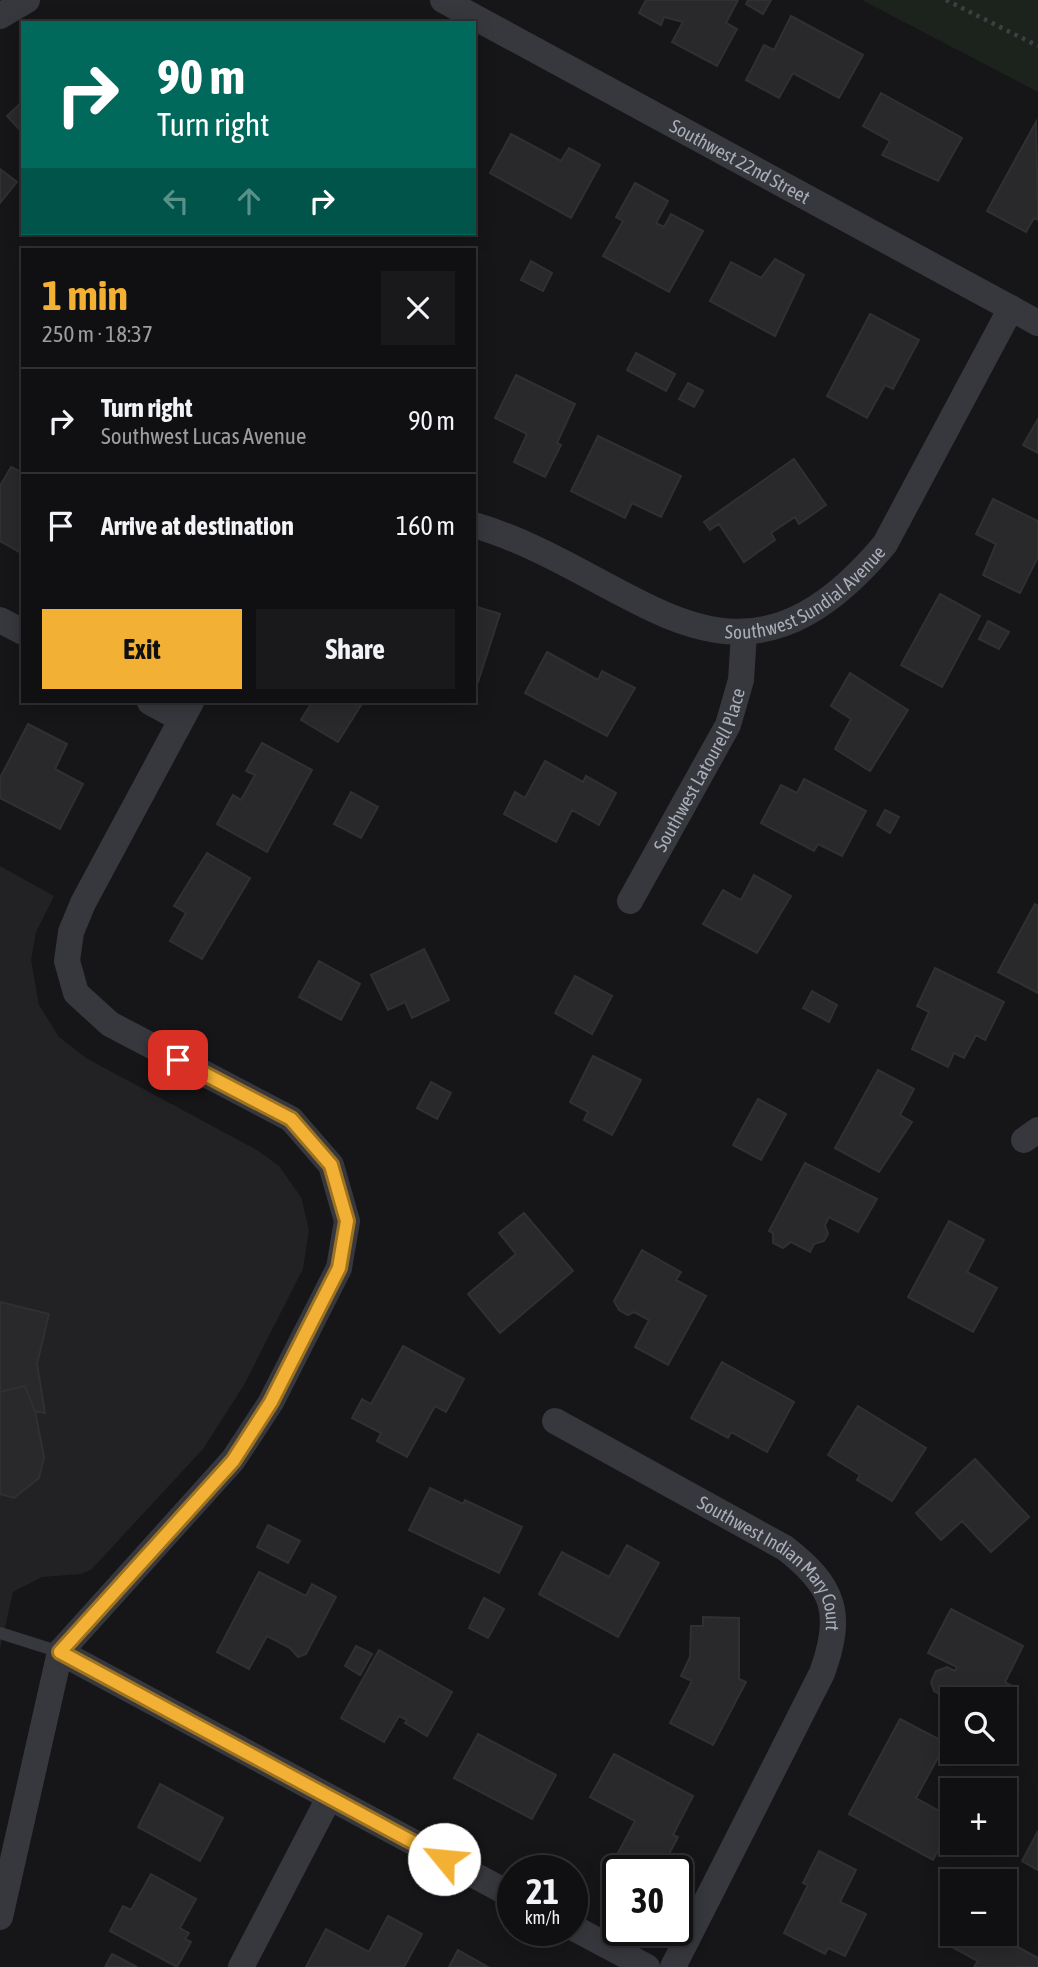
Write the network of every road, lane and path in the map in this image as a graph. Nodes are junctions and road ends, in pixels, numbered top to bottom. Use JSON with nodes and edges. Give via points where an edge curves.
{"nodes":[{"id":1,"x":27,"y":0,"type":"edge"},
{"id":2,"x":443,"y":0,"type":"edge"},
{"id":3,"x":946,"y":0,"type":"edge"},
{"id":4,"x":0,"y":16,"type":"edge"},
{"id":5,"x":1038,"y":46,"type":"edge"},
{"id":6,"x":1011,"y":308,"type":"junction"},
{"id":7,"x":1038,"y":323,"type":"edge"},
{"id":8,"x":476,"y":527,"type":"edge"},
{"id":9,"x":0,"y":620,"type":"edge"},
{"id":10,"x":21,"y":631,"type":"edge"},
{"id":11,"x":744,"y":633,"type":"junction"},
{"id":12,"x":154,"y":703,"type":"edge"},
{"id":13,"x":186,"y":710,"type":"edge"},
{"id":14,"x":630,"y":901,"type":"dead end"},
{"id":15,"x":555,"y":1422,"type":"dead end"},
{"id":16,"x":0,"y":1633,"type":"edge"},
{"id":17,"x":60,"y":1652,"type":"junction"},
{"id":18,"x":329,"y":1798,"type":"junction"},
{"id":19,"x":497,"y":1887,"type":"edge"},
{"id":20,"x":0,"y":1917,"type":"edge"},
{"id":21,"x":588,"y":1936,"type":"edge"},
{"id":22,"x":240,"y":1967,"type":"edge"},
{"id":23,"x":647,"y":1967,"type":"edge"},
{"id":24,"x":673,"y":1967,"type":"edge"}],
"edges":[{"from":1,"to":4,"type":"street"},
{"from":2,"to":6,"type":"street","name":"Southwest 22nd Street"},
{"from":3,"to":5,"type":"path"},
{"from":6,"to":7,"type":"street","name":"Southwest 22nd Street"},
{"from":6,"to":11,"type":"street","name":"Southwest Sundial Avenue","via":[[884,544],[859,575],[828,600],[790,621]]},
{"from":8,"to":11,"type":"street","name":"Southwest Sundial Avenue","via":[[506,535],[693,627]]},
{"from":9,"to":10,"type":"street"},
{"from":11,"to":14,"type":"street","name":"Southwest Latourell Place","via":[[741,680],[728,725]]},
{"from":12,"to":13,"type":"street"},
{"from":13,"to":17,"type":"street","via":[[71,932],[67,961],[76,993],[110,1024],[291,1119],[331,1165],[347,1221],[339,1268],[271,1402],[233,1461]]},
{"from":15,"to":24,"type":"street","name":"Southwest Indian Mary Court","via":[[785,1548],[814,1571],[831,1603],[834,1639],[822,1673]]},
{"from":16,"to":17,"type":"lane"},
{"from":17,"to":18,"type":"street"},
{"from":17,"to":20,"type":"street"},
{"from":18,"to":19,"type":"street"},
{"from":18,"to":22,"type":"street"},
{"from":21,"to":23,"type":"street"}]}
